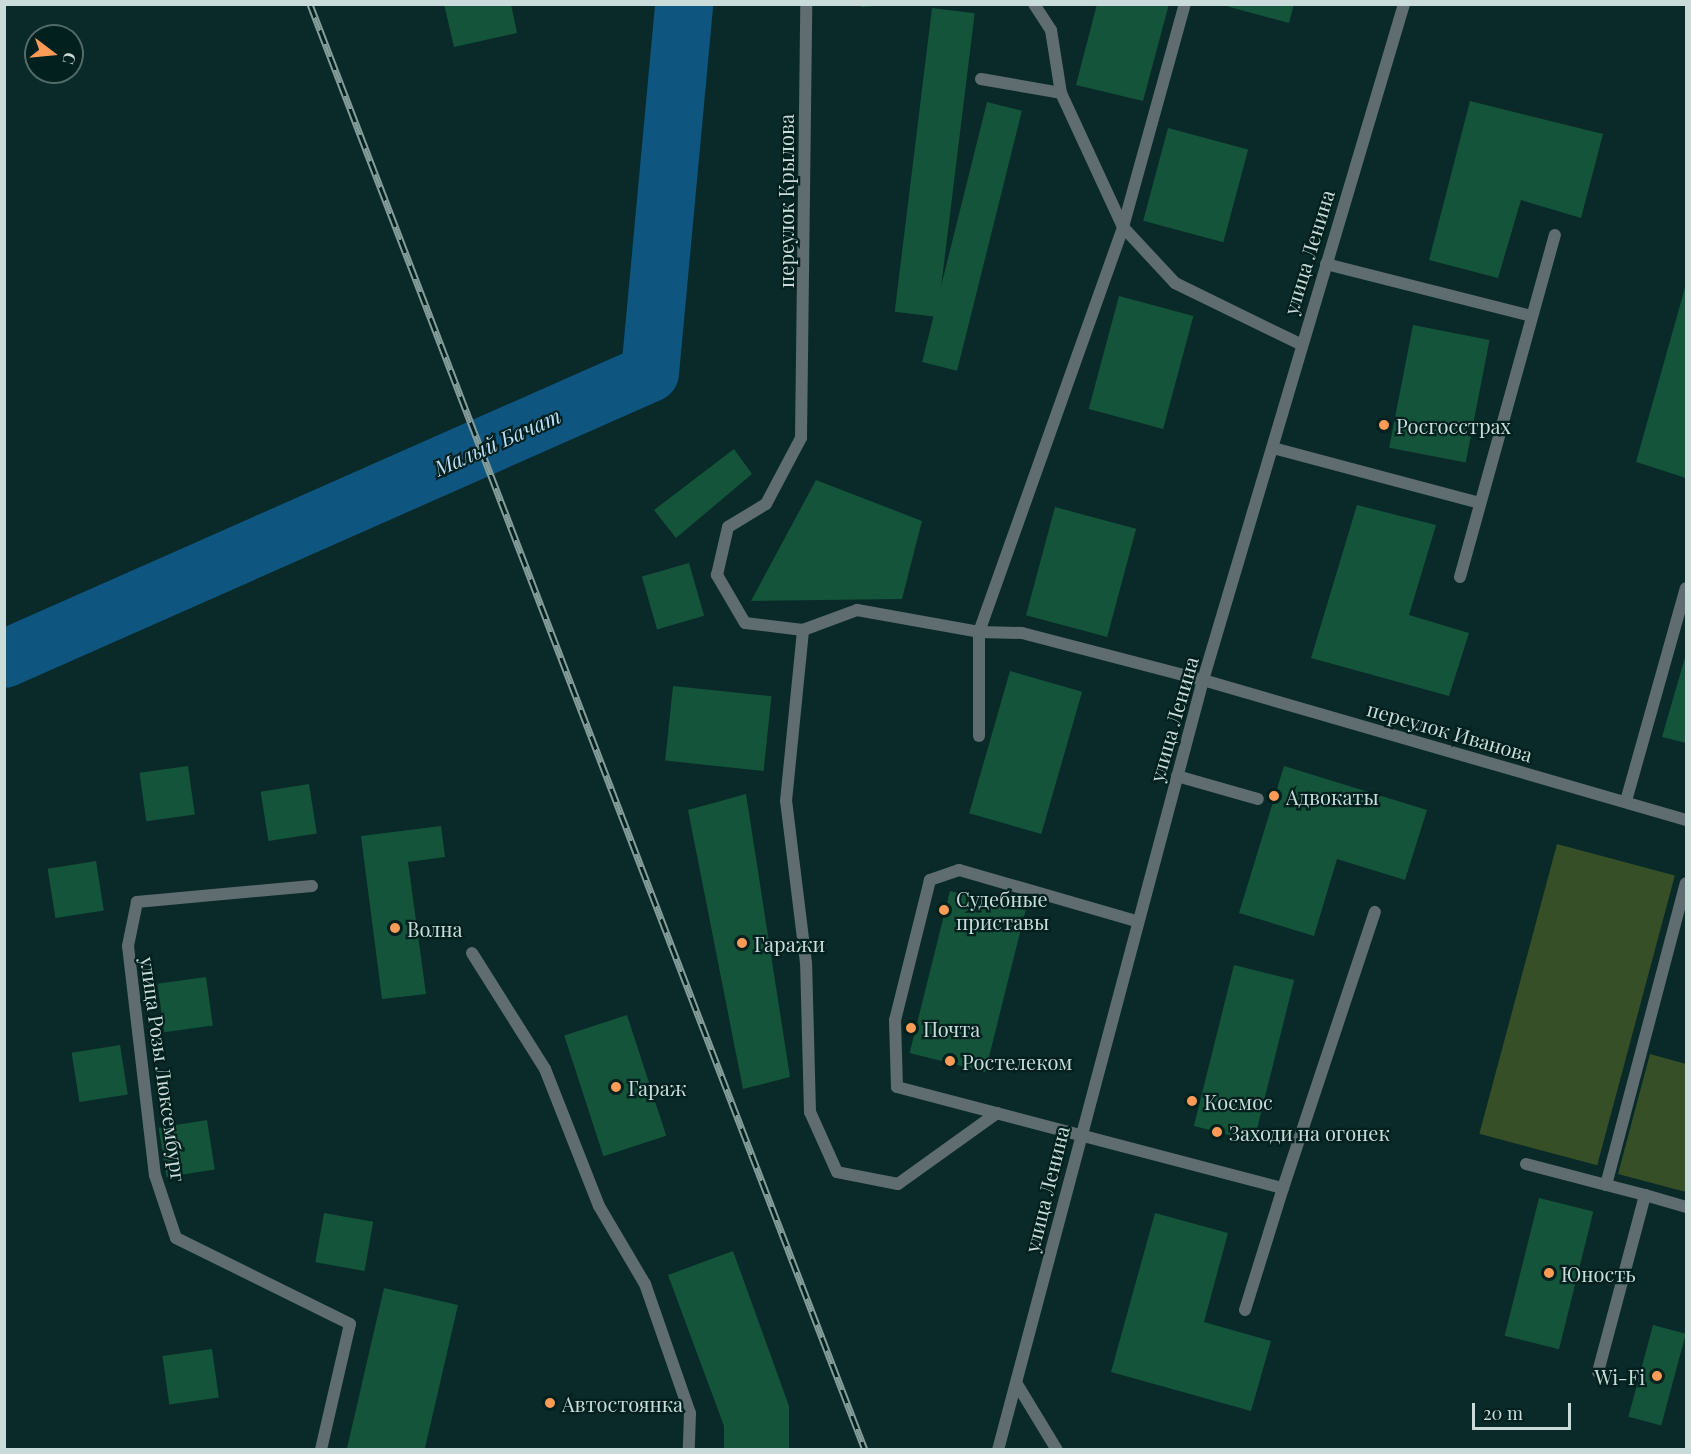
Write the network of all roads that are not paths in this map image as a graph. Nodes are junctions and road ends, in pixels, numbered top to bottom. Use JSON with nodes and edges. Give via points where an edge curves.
{"nodes":[{"id":1,"x":806,"y":4,"type":"edge"},
{"id":2,"x":1034,"y":4,"type":"edge"},
{"id":3,"x":1185,"y":4,"type":"edge"},
{"id":4,"x":1404,"y":4,"type":"edge"},
{"id":5,"x":981,"y":79,"type":"dead end"},
{"id":6,"x":1061,"y":93,"type":"junction"},
{"id":7,"x":1123,"y":228,"type":"junction"},
{"id":8,"x":1555,"y":235,"type":"dead end"},
{"id":9,"x":1326,"y":264,"type":"junction"},
{"id":10,"x":1532,"y":316,"type":"junction"},
{"id":11,"x":1300,"y":344,"type":"junction"},
{"id":12,"x":1274,"y":448,"type":"junction"},
{"id":13,"x":1480,"y":503,"type":"junction"},
{"id":14,"x":1460,"y":577,"type":"dead end"},
{"id":15,"x":1686,"y":588,"type":"edge"},
{"id":16,"x":803,"y":630,"type":"junction"},
{"id":17,"x":979,"y":632,"type":"junction"},
{"id":18,"x":1203,"y":680,"type":"junction"},
{"id":19,"x":979,"y":736,"type":"dead end"},
{"id":20,"x":1177,"y":776,"type":"junction"},
{"id":21,"x":1257,"y":800,"type":"dead end"},
{"id":22,"x":1626,"y":801,"type":"junction"},
{"id":23,"x":1686,"y":820,"type":"edge"},
{"id":24,"x":1686,"y":883,"type":"edge"},
{"id":25,"x":312,"y":885,"type":"dead end"},
{"id":26,"x":1375,"y":912,"type":"dead end"},
{"id":27,"x":1136,"y":921,"type":"junction"},
{"id":28,"x":472,"y":952,"type":"dead end"},
{"id":29,"x":997,"y":1113,"type":"junction"},
{"id":30,"x":1079,"y":1134,"type":"junction"},
{"id":31,"x":1526,"y":1164,"type":"dead end"},
{"id":32,"x":1606,"y":1185,"type":"junction"},
{"id":33,"x":1283,"y":1188,"type":"junction"},
{"id":34,"x":1645,"y":1196,"type":"junction"},
{"id":35,"x":1686,"y":1207,"type":"edge"},
{"id":36,"x":1245,"y":1310,"type":"dead end"},
{"id":37,"x":1598,"y":1372,"type":"dead end"},
{"id":38,"x":1017,"y":1384,"type":"junction"},
{"id":39,"x":321,"y":1449,"type":"edge"},
{"id":40,"x":689,"y":1449,"type":"edge"},
{"id":41,"x":998,"y":1449,"type":"edge"},
{"id":42,"x":1057,"y":1449,"type":"edge"}],
"edges":[{"from":1,"to":16,"type":"street","name":"переулок Крылова","via":[[801,438],[766,504],[728,527],[717,575],[745,623]]},
{"from":2,"to":6,"type":"street","via":[[1050,30]]},
{"from":3,"to":7,"type":"street"},
{"from":4,"to":9,"type":"street","name":"улица Ленина"},
{"from":5,"to":6,"type":"street"},
{"from":6,"to":7,"type":"street"},
{"from":7,"to":11,"type":"street","via":[[1174,283]]},
{"from":7,"to":17,"type":"street"},
{"from":8,"to":10,"type":"street"},
{"from":9,"to":10,"type":"street"},
{"from":9,"to":11,"type":"street","name":"улица Ленина"},
{"from":10,"to":13,"type":"street"},
{"from":11,"to":12,"type":"street","name":"улица Ленина"},
{"from":12,"to":13,"type":"street"},
{"from":12,"to":18,"type":"street","name":"улица Ленина"},
{"from":13,"to":14,"type":"street"},
{"from":15,"to":22,"type":"street"},
{"from":16,"to":17,"type":"street","name":"переулок Иванова","via":[[857,610]]},
{"from":16,"to":29,"type":"street","via":[[786,801],[806,963],[810,1112],[837,1172],[898,1184]]},
{"from":17,"to":18,"type":"street","name":"переулок Иванова","via":[[1022,633]]},
{"from":17,"to":19,"type":"street"},
{"from":18,"to":20,"type":"street","name":"улица Ленина"},
{"from":18,"to":22,"type":"street","name":"переулок Иванова"},
{"from":20,"to":21,"type":"street"},
{"from":20,"to":27,"type":"street","name":"улица Ленина"},
{"from":22,"to":23,"type":"street","name":"переулок Иванова"},
{"from":24,"to":32,"type":"street"},
{"from":25,"to":39,"type":"street","name":"улица Розы Люксембург","via":[[137,902],[128,946],[155,1175],[176,1238],[350,1324]]},
{"from":26,"to":33,"type":"street"},
{"from":27,"to":29,"type":"street","via":[[959,870],[930,880],[895,1020],[897,1087]]},
{"from":27,"to":30,"type":"street","name":"улица Ленина"},
{"from":28,"to":40,"type":"street","via":[[546,1069],[599,1206],[645,1284],[690,1413]]},
{"from":29,"to":30,"type":"street"},
{"from":30,"to":33,"type":"street"},
{"from":30,"to":38,"type":"street","name":"улица Ленина"},
{"from":31,"to":32,"type":"street"},
{"from":32,"to":34,"type":"street"},
{"from":33,"to":36,"type":"street"},
{"from":34,"to":35,"type":"street"},
{"from":34,"to":37,"type":"street"},
{"from":38,"to":41,"type":"street","name":"улица Ленина"},
{"from":38,"to":42,"type":"street"}]}
